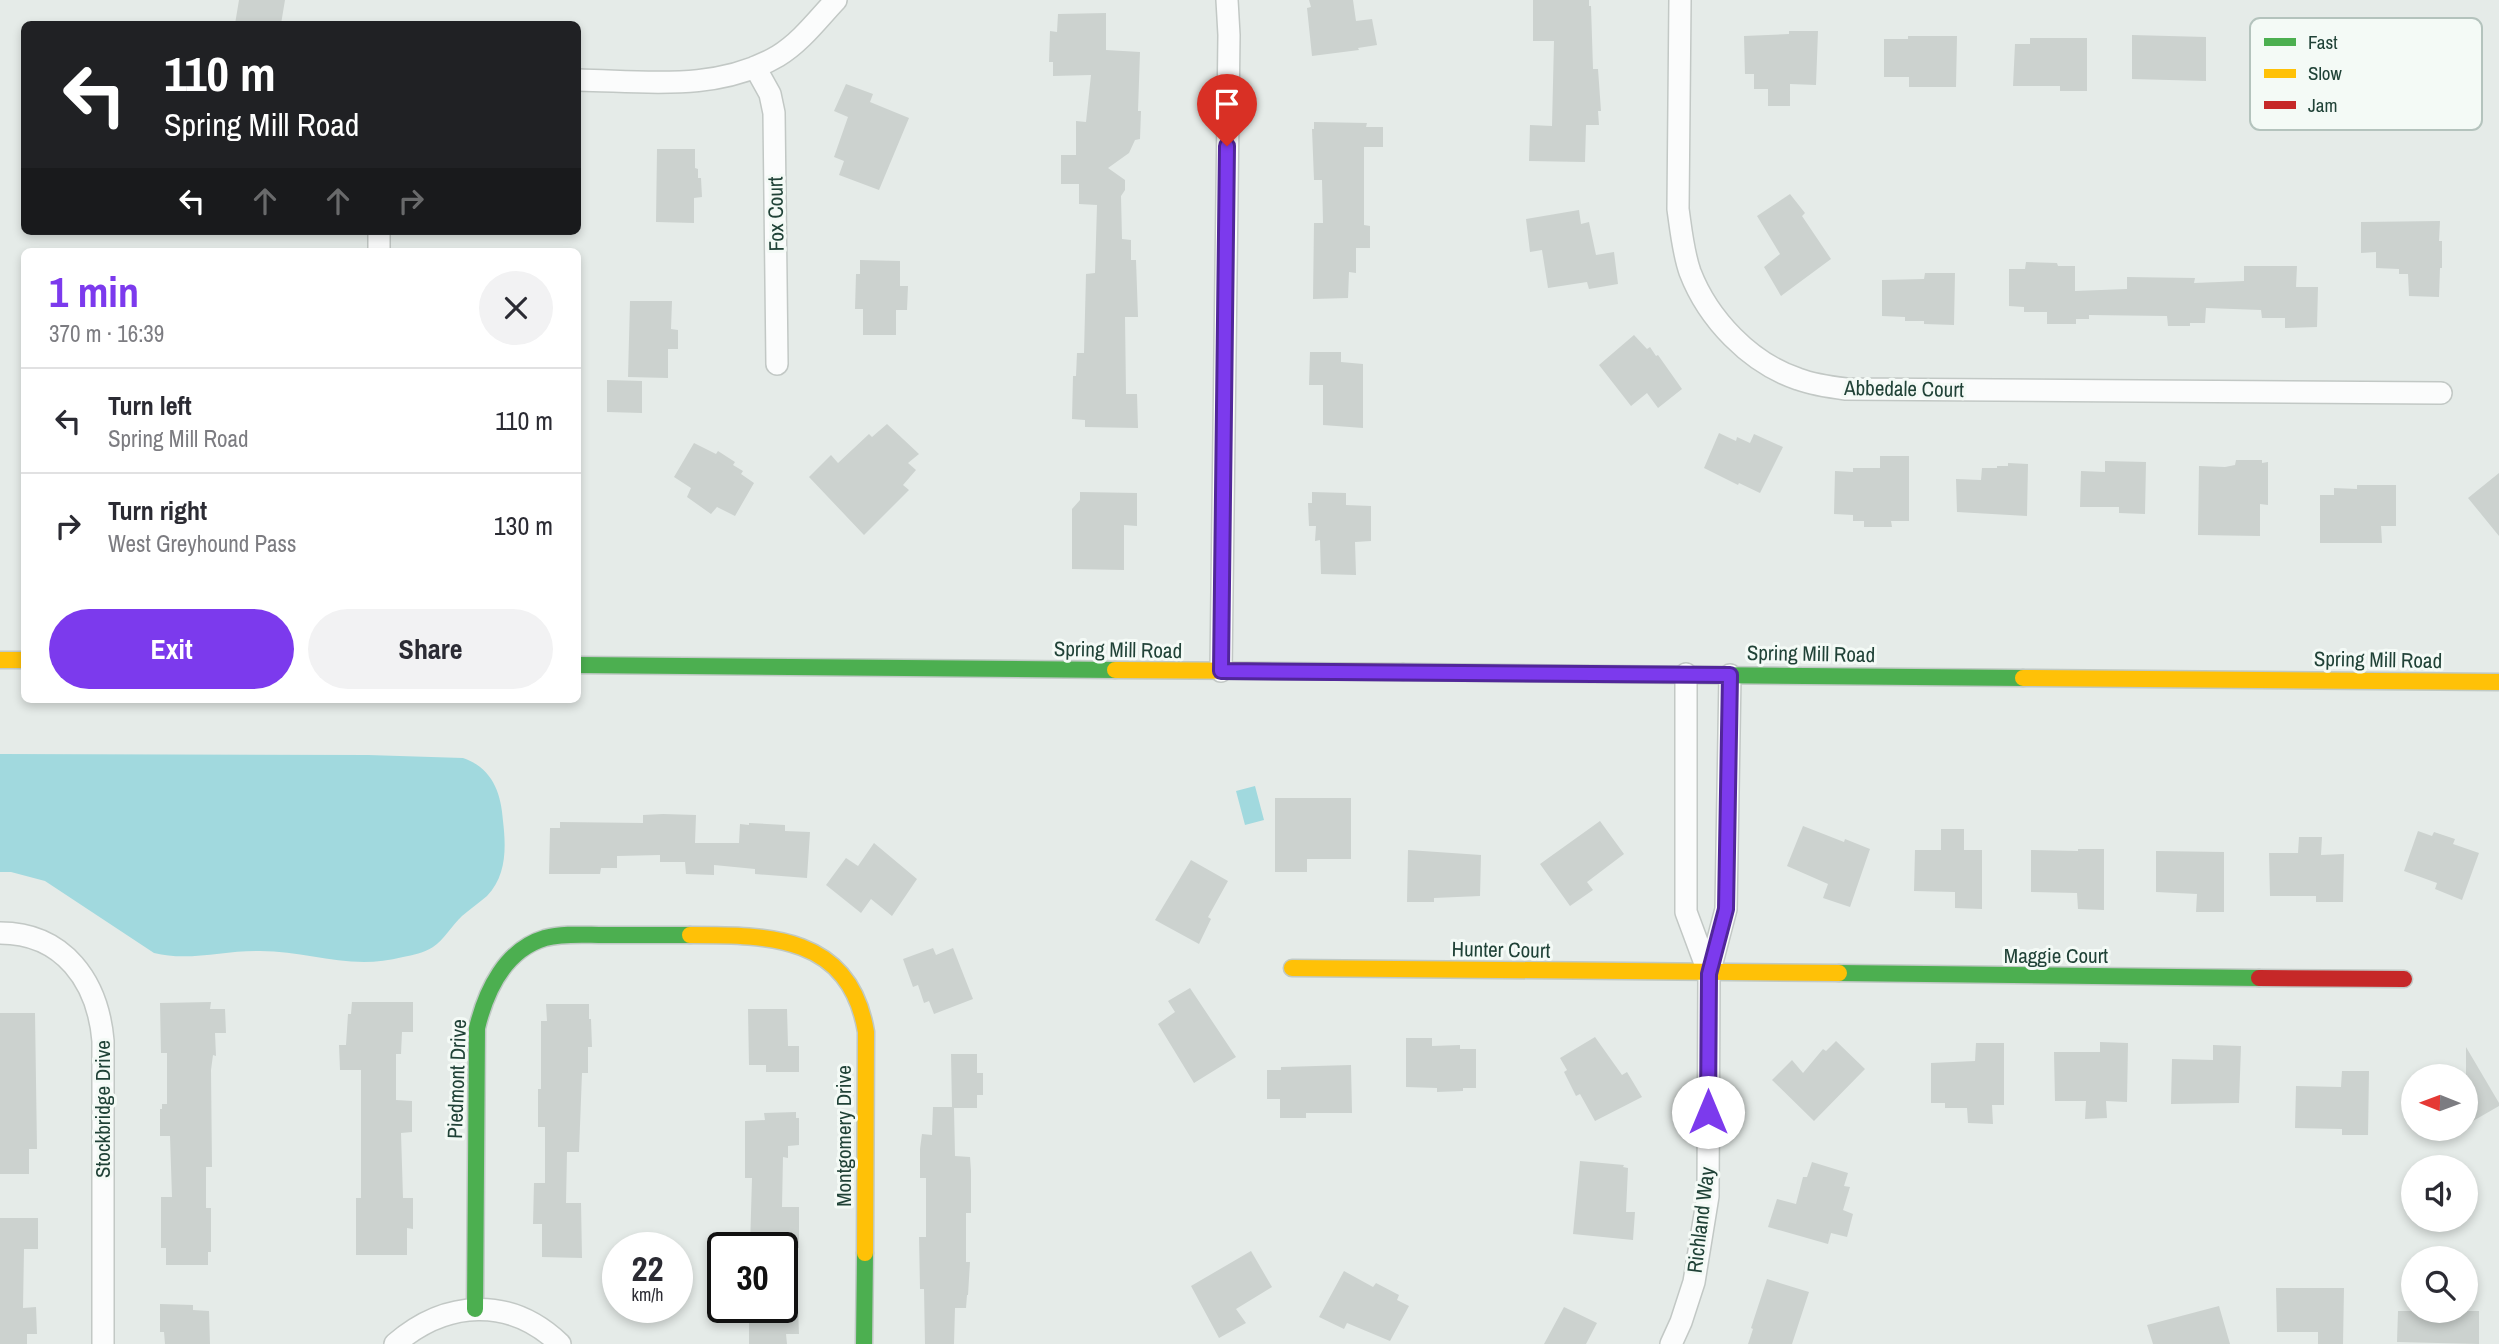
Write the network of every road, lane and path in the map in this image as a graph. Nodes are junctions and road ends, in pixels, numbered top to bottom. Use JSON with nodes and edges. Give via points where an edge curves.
{"nodes":[{"id":1,"x":836,"y":0,"type":"edge"},
{"id":2,"x":1227,"y":0,"type":"edge"},
{"id":3,"x":1680,"y":0,"type":"edge"},
{"id":4,"x":755,"y":67,"type":"junction"},
{"id":5,"x":581,"y":80,"type":"edge"},
{"id":6,"x":777,"y":364,"type":"dead end"},
{"id":7,"x":2441,"y":393,"type":"dead end"},
{"id":8,"x":0,"y":660,"type":"edge"},
{"id":9,"x":21,"y":660,"type":"edge"},
{"id":10,"x":581,"y":666,"type":"edge"},
{"id":11,"x":1221,"y":671,"type":"junction"},
{"id":12,"x":1686,"y":674,"type":"junction"},
{"id":13,"x":1730,"y":675,"type":"junction"},
{"id":14,"x":2499,"y":682,"type":"edge"},
{"id":15,"x":0,"y":933,"type":"edge"},
{"id":16,"x":811,"y":948,"type":"joint"},
{"id":17,"x":1292,"y":968,"type":"dead end"},
{"id":18,"x":1709,"y":974,"type":"junction"},
{"id":19,"x":2404,"y":979,"type":"dead end"},
{"id":20,"x":475,"y":1308,"type":"junction"},
{"id":21,"x":103,"y":1344,"type":"edge"},
{"id":22,"x":395,"y":1344,"type":"edge"},
{"id":23,"x":560,"y":1344,"type":"edge"},
{"id":24,"x":864,"y":1344,"type":"edge"},
{"id":25,"x":1671,"y":1344,"type":"edge"}],
"edges":[{"from":1,"to":4,"type":"street","via":[[780,55]]},
{"from":2,"to":11,"type":"street"},
{"from":3,"to":7,"type":"street","name":"Abbedale Court","via":[[1678,209],[1682,242],[1702,299],[1722,326],[1770,366],[1796,379],[1846,389]]},
{"from":4,"to":5,"type":"street","via":[[701,82]]},
{"from":4,"to":6,"type":"street","name":"Fox Court","via":[[770,94],[774,113]]},
{"from":8,"to":9,"type":"street"},
{"from":10,"to":11,"type":"street","name":"Spring Mill Road"},
{"from":11,"to":12,"type":"street","name":"Spring Mill Road"},
{"from":12,"to":13,"type":"street","name":"Spring Mill Road"},
{"from":12,"to":18,"type":"street","via":[[1686,912]]},
{"from":13,"to":14,"type":"street","name":"Spring Mill Road"},
{"from":13,"to":18,"type":"street","name":"Richland Way","via":[[1726,909]]},
{"from":15,"to":21,"type":"street","name":"Stockbridge Drive","via":[[27,936],[63,954],[89,985],[101,1018]]},
{"from":16,"to":20,"type":"street","name":"Piedmont Drive","via":[[781,938],[749,936],[569,935],[542,939],[498,973],[486,993],[477,1028]]},
{"from":16,"to":24,"type":"street","name":"Montgomery Drive","via":[[837,968],[856,996],[866,1032]]},
{"from":17,"to":18,"type":"street","name":"Hunter Court"},
{"from":18,"to":19,"type":"street","name":"Maggie Court"},
{"from":18,"to":25,"type":"street","name":"Richland Way","via":[[1708,1195],[1693,1282]]},
{"from":20,"to":22,"type":"street","via":[[427,1321]]},
{"from":20,"to":23,"type":"street","via":[[528,1320]]}]}
